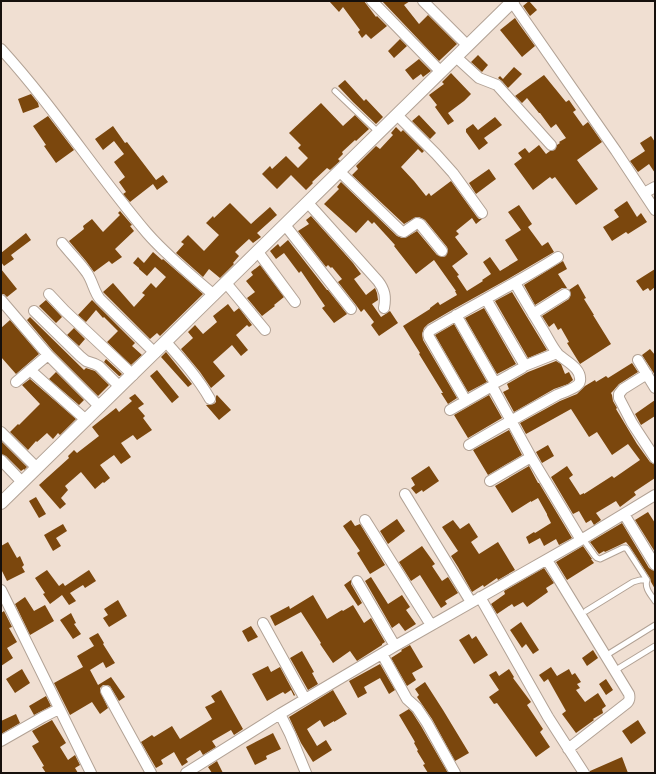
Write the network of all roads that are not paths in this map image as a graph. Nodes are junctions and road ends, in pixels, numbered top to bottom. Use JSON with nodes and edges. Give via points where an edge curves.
{"nodes":[{"id":1,"x":372,"y":1,"type":"edge"},
{"id":2,"x":423,"y":1,"type":"edge"},
{"id":3,"x":512,"y":2,"type":"edge"},
{"id":4,"x":468,"y":46,"type":"junction"},
{"id":5,"x":1,"y":49,"type":"edge"},
{"id":6,"x":456,"y":57,"type":"junction"},
{"id":7,"x":441,"y":72,"type":"junction"},
{"id":8,"x":335,"y":91,"type":"dead end"},
{"id":9,"x":397,"y":115,"type":"junction"},
{"id":10,"x":379,"y":133,"type":"junction"},
{"id":11,"x":551,"y":145,"type":"dead end"},
{"id":12,"x":340,"y":172,"type":"junction"},
{"id":13,"x":655,"y":187,"type":"edge"},
{"id":14,"x":644,"y":193,"type":"junction"},
{"id":15,"x":308,"y":203,"type":"junction"},
{"id":16,"x":655,"y":210,"type":"edge"},
{"id":17,"x":482,"y":213,"type":"dead end"},
{"id":18,"x":285,"y":225,"type":"junction"},
{"id":19,"x":62,"y":243,"type":"dead end"},
{"id":20,"x":442,"y":251,"type":"dead end"},
{"id":21,"x":258,"y":252,"type":"junction"},
{"id":22,"x":558,"y":257,"type":"dead end"},
{"id":23,"x":226,"y":283,"type":"junction"},
{"id":24,"x":515,"y":283,"type":"junction"},
{"id":25,"x":49,"y":294,"type":"dead end"},
{"id":26,"x":565,"y":294,"type":"dead end"},
{"id":27,"x":214,"y":295,"type":"junction"},
{"id":28,"x":486,"y":299,"type":"junction"},
{"id":29,"x":1,"y":300,"type":"edge"},
{"id":30,"x":295,"y":302,"type":"dead end"},
{"id":31,"x":384,"y":308,"type":"dead end"},
{"id":32,"x":351,"y":309,"type":"dead end"},
{"id":33,"x":34,"y":311,"type":"dead end"},
{"id":34,"x":533,"y":314,"type":"junction"},
{"id":35,"x":456,"y":315,"type":"junction"},
{"id":36,"x":265,"y":330,"type":"dead end"},
{"id":37,"x":166,"y":342,"type":"junction"},
{"id":38,"x":155,"y":353,"type":"junction"},
{"id":39,"x":557,"y":353,"type":"junction"},
{"id":40,"x":48,"y":354,"type":"junction"},
{"id":41,"x":638,"y":360,"type":"dead end"},
{"id":42,"x":524,"y":366,"type":"junction"},
{"id":43,"x":30,"y":370,"type":"junction"},
{"id":44,"x":647,"y":374,"type":"junction"},
{"id":45,"x":133,"y":375,"type":"junction"},
{"id":46,"x":16,"y":382,"type":"dead end"},
{"id":47,"x":494,"y":384,"type":"junction"},
{"id":48,"x":120,"y":387,"type":"junction"},
{"id":49,"x":655,"y":388,"type":"edge"},
{"id":50,"x":210,"y":398,"type":"dead end"},
{"id":51,"x":466,"y":401,"type":"junction"},
{"id":52,"x":100,"y":407,"type":"junction"},
{"id":53,"x":450,"y":410,"type":"dead end"},
{"id":54,"x":86,"y":420,"type":"junction"},
{"id":55,"x":510,"y":421,"type":"junction"},
{"id":56,"x":1,"y":432,"type":"edge"},
{"id":57,"x":469,"y":445,"type":"dead end"},
{"id":58,"x":531,"y":457,"type":"junction"},
{"id":59,"x":655,"y":458,"type":"edge"},
{"id":60,"x":1,"y":460,"type":"edge"},
{"id":61,"x":37,"y":468,"type":"junction"},
{"id":62,"x":490,"y":481,"type":"dead end"},
{"id":63,"x":22,"y":482,"type":"junction"},
{"id":64,"x":405,"y":494,"type":"dead end"},
{"id":65,"x":654,"y":497,"type":"edge"},
{"id":66,"x":1,"y":503,"type":"edge"},
{"id":67,"x":624,"y":514,"type":"junction"},
{"id":68,"x":365,"y":520,"type":"dead end"},
{"id":69,"x":582,"y":539,"type":"junction"},
{"id":70,"x":547,"y":560,"type":"junction"},
{"id":71,"x":655,"y":565,"type":"edge"},
{"id":72,"x":647,"y":580,"type":"junction"},
{"id":73,"x":357,"y":581,"type":"dead end"},
{"id":74,"x":1,"y":590,"type":"edge"},
{"id":75,"x":476,"y":600,"type":"junction"},
{"id":76,"x":655,"y":602,"type":"edge"},
{"id":77,"x":586,"y":611,"type":"dead end"},
{"id":78,"x":263,"y":623,"type":"dead end"},
{"id":79,"x":431,"y":625,"type":"junction"},
{"id":80,"x":655,"y":625,"type":"edge"},
{"id":81,"x":395,"y":646,"type":"junction"},
{"id":82,"x":655,"y":646,"type":"edge"},
{"id":83,"x":610,"y":653,"type":"dead end"},
{"id":84,"x":382,"y":654,"type":"junction"},
{"id":85,"x":619,"y":668,"type":"dead end"},
{"id":86,"x":106,"y":691,"type":"dead end"},
{"id":87,"x":305,"y":699,"type":"junction"},
{"id":88,"x":59,"y":709,"type":"junction"},
{"id":89,"x":280,"y":714,"type":"junction"},
{"id":90,"x":1,"y":740,"type":"edge"},
{"id":91,"x":568,"y":749,"type":"junction"},
{"id":92,"x":91,"y":773,"type":"edge"},
{"id":93,"x":151,"y":773,"type":"edge"},
{"id":94,"x":186,"y":773,"type":"edge"},
{"id":95,"x":306,"y":773,"type":"edge"},
{"id":96,"x":455,"y":773,"type":"edge"},
{"id":97,"x":584,"y":773,"type":"edge"}],
"edges":[{"from":1,"to":7,"type":"street"},
{"from":2,"to":4,"type":"street"},
{"from":3,"to":4,"type":"street"},
{"from":3,"to":14,"type":"street"},
{"from":4,"to":6,"type":"street"},
{"from":5,"to":27,"type":"street","via":[[147,233]]},
{"from":6,"to":7,"type":"street"},
{"from":6,"to":11,"type":"street","via":[[479,78],[497,85]]},
{"from":7,"to":9,"type":"street"},
{"from":8,"to":10,"type":"lane"},
{"from":9,"to":10,"type":"street"},
{"from":9,"to":17,"type":"street","via":[[453,173]]},
{"from":10,"to":12,"type":"street"},
{"from":12,"to":15,"type":"street"},
{"from":12,"to":20,"type":"street","via":[[401,231],[420,224]]},
{"from":13,"to":14,"type":"street"},
{"from":14,"to":16,"type":"street"},
{"from":15,"to":18,"type":"street"},
{"from":15,"to":31,"type":"street","via":[[383,286],[386,300]]},
{"from":18,"to":21,"type":"street"},
{"from":18,"to":32,"type":"street"},
{"from":19,"to":38,"type":"street","via":[[87,273],[100,300]]},
{"from":21,"to":23,"type":"street"},
{"from":21,"to":30,"type":"street"},
{"from":22,"to":24,"type":"street"},
{"from":23,"to":27,"type":"street"},
{"from":23,"to":36,"type":"street"},
{"from":24,"to":28,"type":"street"},
{"from":24,"to":34,"type":"street"},
{"from":25,"to":45,"type":"street"},
{"from":26,"to":34,"type":"street"},
{"from":27,"to":37,"type":"street"},
{"from":28,"to":35,"type":"street"},
{"from":28,"to":42,"type":"street"},
{"from":29,"to":40,"type":"street"},
{"from":33,"to":48,"type":"street","via":[[80,356],[99,366]]},
{"from":34,"to":39,"type":"street"},
{"from":35,"to":47,"type":"street"},
{"from":35,"to":51,"type":"street","via":[[428,334]]},
{"from":37,"to":38,"type":"street"},
{"from":37,"to":50,"type":"street","via":[[204,387]]},
{"from":38,"to":45,"type":"street"},
{"from":39,"to":42,"type":"street"},
{"from":39,"to":55,"type":"street","via":[[576,370],[580,383]]},
{"from":40,"to":43,"type":"street"},
{"from":40,"to":52,"type":"street"},
{"from":41,"to":44,"type":"street"},
{"from":42,"to":47,"type":"street"},
{"from":43,"to":46,"type":"street"},
{"from":43,"to":54,"type":"street"},
{"from":44,"to":49,"type":"street"},
{"from":44,"to":59,"type":"street","via":[[623,389],[619,398]]},
{"from":45,"to":48,"type":"street"},
{"from":47,"to":51,"type":"street"},
{"from":47,"to":55,"type":"street","via":[[493,388]]},
{"from":48,"to":52,"type":"street"},
{"from":51,"to":53,"type":"street"},
{"from":52,"to":54,"type":"street"},
{"from":54,"to":61,"type":"street"},
{"from":55,"to":57,"type":"street"},
{"from":55,"to":58,"type":"street"},
{"from":56,"to":61,"type":"street"},
{"from":58,"to":62,"type":"street"},
{"from":58,"to":69,"type":"street"},
{"from":60,"to":63,"type":"street"},
{"from":61,"to":63,"type":"street"},
{"from":63,"to":66,"type":"street"},
{"from":64,"to":75,"type":"street"},
{"from":65,"to":67,"type":"street"},
{"from":67,"to":69,"type":"street"},
{"from":67,"to":71,"type":"street"},
{"from":68,"to":79,"type":"street"},
{"from":69,"to":70,"type":"street"},
{"from":69,"to":72,"type":"lane","via":[[600,559],[623,548],[628,549]]},
{"from":70,"to":75,"type":"street"},
{"from":70,"to":91,"type":"street","via":[[630,698]]},
{"from":72,"to":76,"type":"lane","via":[[646,587]]},
{"from":72,"to":77,"type":"lane","via":[[633,582]]},
{"from":73,"to":81,"type":"street"},
{"from":74,"to":88,"type":"street"},
{"from":75,"to":79,"type":"street"},
{"from":75,"to":91,"type":"street"},
{"from":78,"to":87,"type":"street"},
{"from":79,"to":81,"type":"street"},
{"from":80,"to":83,"type":"lane"},
{"from":81,"to":84,"type":"street"},
{"from":82,"to":85,"type":"lane"},
{"from":84,"to":87,"type":"street"},
{"from":84,"to":96,"type":"street","via":[[407,699],[427,723]]},
{"from":86,"to":93,"type":"street"},
{"from":87,"to":89,"type":"street"},
{"from":88,"to":90,"type":"street"},
{"from":88,"to":92,"type":"street"},
{"from":89,"to":94,"type":"street"},
{"from":89,"to":95,"type":"street"},
{"from":91,"to":97,"type":"street"}]}
